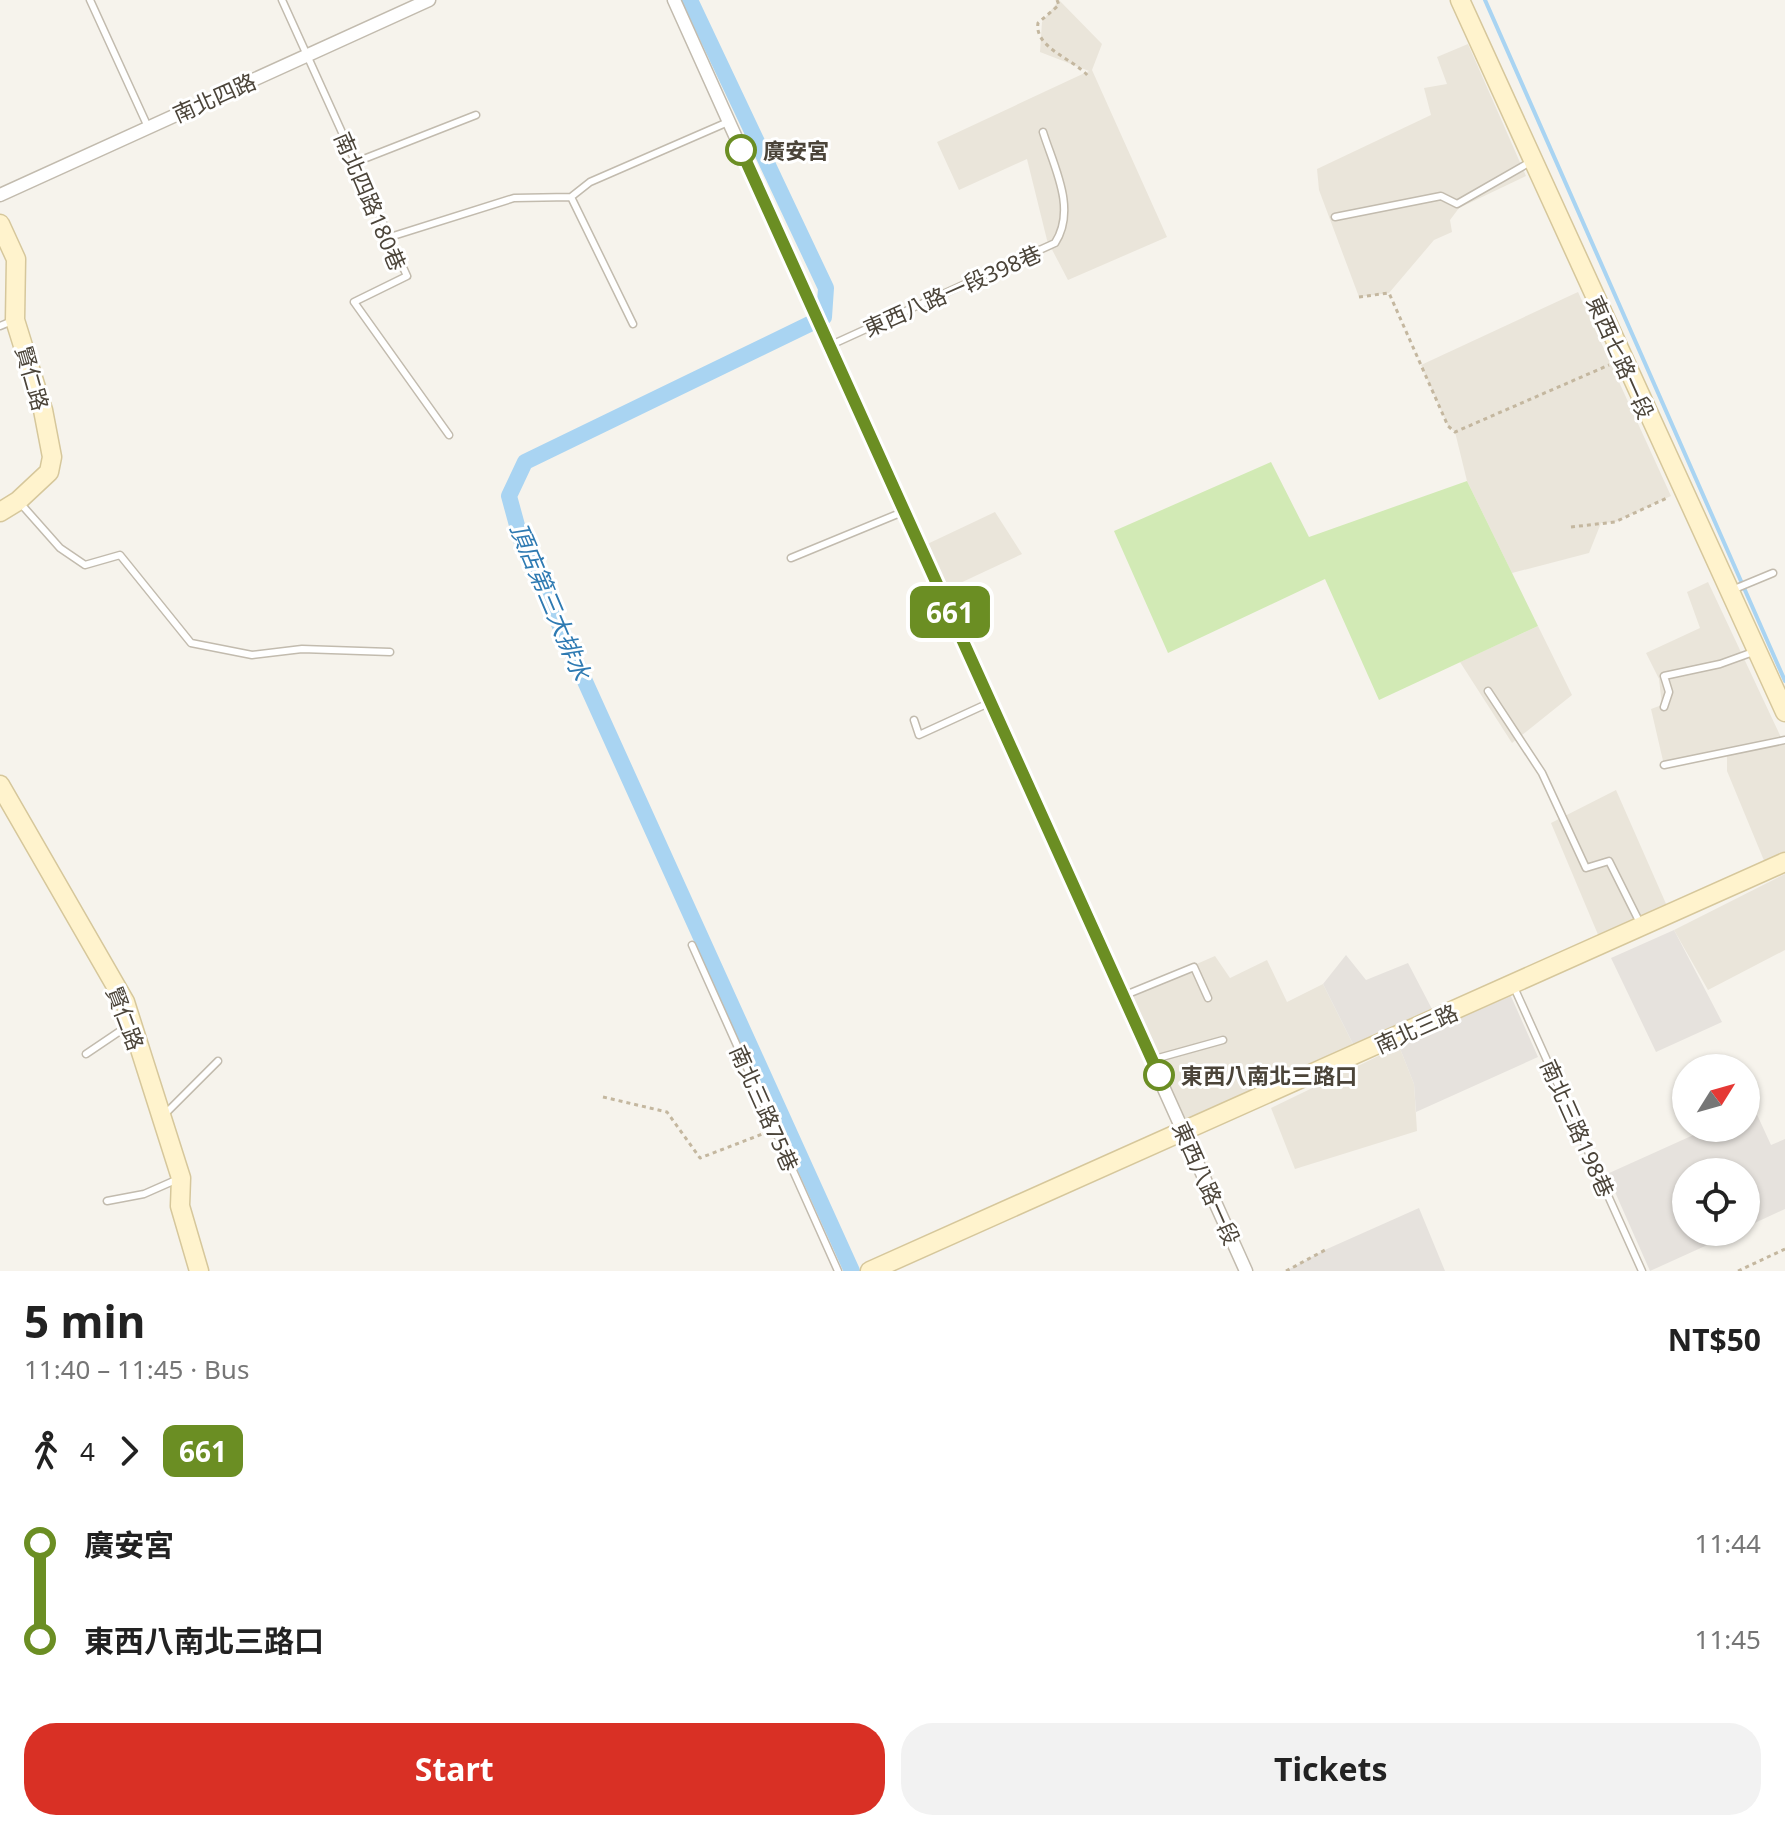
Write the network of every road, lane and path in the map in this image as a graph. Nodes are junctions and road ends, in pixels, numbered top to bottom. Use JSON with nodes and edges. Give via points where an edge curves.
{"nodes":[{"id":1,"x":90,"y":0,"type":"edge"},
{"id":2,"x":282,"y":0,"type":"edge"},
{"id":3,"x":429,"y":0,"type":"edge"},
{"id":4,"x":674,"y":0,"type":"edge"},
{"id":5,"x":1057,"y":0,"type":"edge"},
{"id":6,"x":1460,"y":0,"type":"edge"},
{"id":7,"x":307,"y":55,"type":"junction"},
{"id":8,"x":1088,"y":76,"type":"dead end"},
{"id":9,"x":476,"y":115,"type":"dead end"},
{"id":10,"x":728,"y":122,"type":"junction"},
{"id":11,"x":148,"y":127,"type":"junction"},
{"id":12,"x":1043,"y":132,"type":"dead end"},
{"id":13,"x":1533,"y":161,"type":"junction"},
{"id":14,"x":356,"y":162,"type":"junction"},
{"id":15,"x":0,"y":195,"type":"edge"},
{"id":16,"x":571,"y":197,"type":"junction"},
{"id":17,"x":1335,"y":217,"type":"dead end"},
{"id":18,"x":0,"y":224,"type":"edge"},
{"id":19,"x":390,"y":237,"type":"junction"},
{"id":20,"x":1359,"y":297,"type":"dead end"},
{"id":21,"x":8,"y":323,"type":"edge"},
{"id":22,"x":633,"y":324,"type":"dead end"},
{"id":23,"x":831,"y":345,"type":"junction"},
{"id":24,"x":1623,"y":360,"type":"junction"},
{"id":25,"x":449,"y":435,"type":"dead end"},
{"id":26,"x":1682,"y":491,"type":"junction"},
{"id":27,"x":18,"y":501,"type":"junction"},
{"id":28,"x":905,"y":511,"type":"junction"},
{"id":29,"x":0,"y":512,"type":"edge"},
{"id":30,"x":1571,"y":527,"type":"dead end"},
{"id":31,"x":791,"y":558,"type":"dead end"},
{"id":32,"x":1773,"y":573,"type":"dead end"},
{"id":33,"x":1729,"y":591,"type":"junction"},
{"id":34,"x":1757,"y":651,"type":"junction"},
{"id":35,"x":390,"y":652,"type":"dead end"},
{"id":36,"x":1488,"y":691,"type":"dead end"},
{"id":37,"x":991,"y":702,"type":"junction"},
{"id":38,"x":1664,"y":707,"type":"dead end"},
{"id":39,"x":1785,"y":712,"type":"edge"},
{"id":40,"x":914,"y":720,"type":"dead end"},
{"id":41,"x":1785,"y":740,"type":"edge"},
{"id":42,"x":1664,"y":765,"type":"dead end"},
{"id":43,"x":0,"y":785,"type":"edge"},
{"id":44,"x":1785,"y":862,"type":"edge"},
{"id":45,"x":1642,"y":927,"type":"junction"},
{"id":46,"x":692,"y":945,"type":"dead end"},
{"id":47,"x":1513,"y":985,"type":"junction"},
{"id":48,"x":1123,"y":996,"type":"junction"},
{"id":49,"x":1208,"y":998,"type":"dead end"},
{"id":50,"x":131,"y":1023,"type":"junction"},
{"id":51,"x":1223,"y":1040,"type":"dead end"},
{"id":52,"x":86,"y":1054,"type":"dead end"},
{"id":53,"x":1151,"y":1060,"type":"junction"},
{"id":54,"x":218,"y":1061,"type":"dead end"},
{"id":55,"x":603,"y":1097,"type":"dead end"},
{"id":56,"x":161,"y":1120,"type":"junction"},
{"id":57,"x":774,"y":1129,"type":"junction"},
{"id":58,"x":1183,"y":1130,"type":"junction"},
{"id":59,"x":181,"y":1178,"type":"junction"},
{"id":60,"x":107,"y":1201,"type":"dead end"},
{"id":61,"x":1327,"y":1249,"type":"dead end"},
{"id":62,"x":1785,"y":1249,"type":"edge"},
{"id":63,"x":199,"y":1271,"type":"edge"},
{"id":64,"x":838,"y":1271,"type":"edge"},
{"id":65,"x":870,"y":1271,"type":"edge"},
{"id":66,"x":1246,"y":1271,"type":"edge"},
{"id":67,"x":1286,"y":1271,"type":"edge"},
{"id":68,"x":1642,"y":1271,"type":"edge"},
{"id":69,"x":1738,"y":1271,"type":"edge"}],
"edges":[{"from":1,"to":11,"type":"lane"},
{"from":2,"to":7,"type":"lane","name":"南北四路180巷"},
{"from":3,"to":7,"type":"street","name":"南北四路"},
{"from":4,"to":10,"type":"street","name":"東西八路一段"},
{"from":5,"to":8,"type":"path","via":[[1059,5],[1038,23],[1036,32]]},
{"from":6,"to":13,"type":"street","name":"東西七路一段"},
{"from":7,"to":11,"type":"street","name":"南北四路"},
{"from":7,"to":14,"type":"lane","name":"南北四路180巷"},
{"from":9,"to":14,"type":"lane"},
{"from":10,"to":16,"type":"lane","via":[[590,182]]},
{"from":10,"to":23,"type":"street","name":"東西八路一段"},
{"from":11,"to":15,"type":"street","name":"南北四路"},
{"from":12,"to":23,"type":"lane","name":"東西八路一段398巷","via":[[1066,206],[1055,243]]},
{"from":13,"to":17,"type":"lane","via":[[1457,204],[1441,196]]},
{"from":13,"to":24,"type":"street","name":"東西七路一段"},
{"from":14,"to":19,"type":"lane","name":"南北四路180巷"},
{"from":16,"to":19,"type":"lane","via":[[514,198]]},
{"from":16,"to":22,"type":"lane"},
{"from":18,"to":21,"type":"street","name":"賢仁路","via":[[16,259]]},
{"from":19,"to":25,"type":"lane","name":"南北四路180巷","via":[[407,276],[354,302]]},
{"from":20,"to":24,"type":"path","via":[[1389,293],[1455,432]]},
{"from":21,"to":27,"type":"street","name":"賢仁路","via":[[43,410],[52,457],[49,472]]},
{"from":23,"to":28,"type":"street","name":"東西八路一段"},
{"from":24,"to":26,"type":"street","name":"東西七路一段"},
{"from":26,"to":30,"type":"path","via":[[1615,522]]},
{"from":26,"to":33,"type":"street","name":"東西七路一段"},
{"from":27,"to":29,"type":"street","name":"賢仁路"},
{"from":27,"to":35,"type":"lane","via":[[60,548],[85,565],[120,555],[191,643],[252,655],[302,649]]},
{"from":28,"to":31,"type":"lane"},
{"from":28,"to":37,"type":"street","name":"東西八路一段"},
{"from":32,"to":33,"type":"lane"},
{"from":33,"to":34,"type":"street","name":"東西七路一段"},
{"from":34,"to":38,"type":"lane","via":[[1664,676],[1669,692]]},
{"from":34,"to":39,"type":"street","name":"東西七路一段"},
{"from":36,"to":45,"type":"lane","via":[[1542,773],[1586,868],[1609,861]]},
{"from":37,"to":40,"type":"lane","via":[[919,735]]},
{"from":37,"to":48,"type":"street","name":"東西八路一段"},
{"from":41,"to":42,"type":"lane"},
{"from":43,"to":50,"type":"street","name":"賢仁路","via":[[125,1002]]},
{"from":44,"to":45,"type":"street","name":"南北三路"},
{"from":45,"to":47,"type":"street","name":"南北三路"},
{"from":46,"to":57,"type":"lane","name":"南北三路75巷"},
{"from":47,"to":58,"type":"street","name":"南北三路"},
{"from":47,"to":68,"type":"lane","name":"南北三路198巷"},
{"from":48,"to":49,"type":"lane","via":[[1194,967]]},
{"from":48,"to":53,"type":"street","name":"東西八路一段"},
{"from":50,"to":52,"type":"lane"},
{"from":50,"to":56,"type":"street","name":"賢仁路"},
{"from":51,"to":53,"type":"lane"},
{"from":53,"to":58,"type":"street","name":"東西八路一段"},
{"from":54,"to":56,"type":"lane"},
{"from":55,"to":57,"type":"path","via":[[667,1112],[700,1158]]},
{"from":56,"to":59,"type":"street","name":"賢仁路"},
{"from":57,"to":64,"type":"lane","name":"南北三路75巷"},
{"from":58,"to":65,"type":"street","name":"南北三路"},
{"from":58,"to":66,"type":"street","name":"東西八路一段"},
{"from":59,"to":60,"type":"lane","via":[[144,1194]]},
{"from":59,"to":63,"type":"street","name":"賢仁路","via":[[180,1206]]},
{"from":61,"to":67,"type":"path"},
{"from":62,"to":69,"type":"path"}]}
